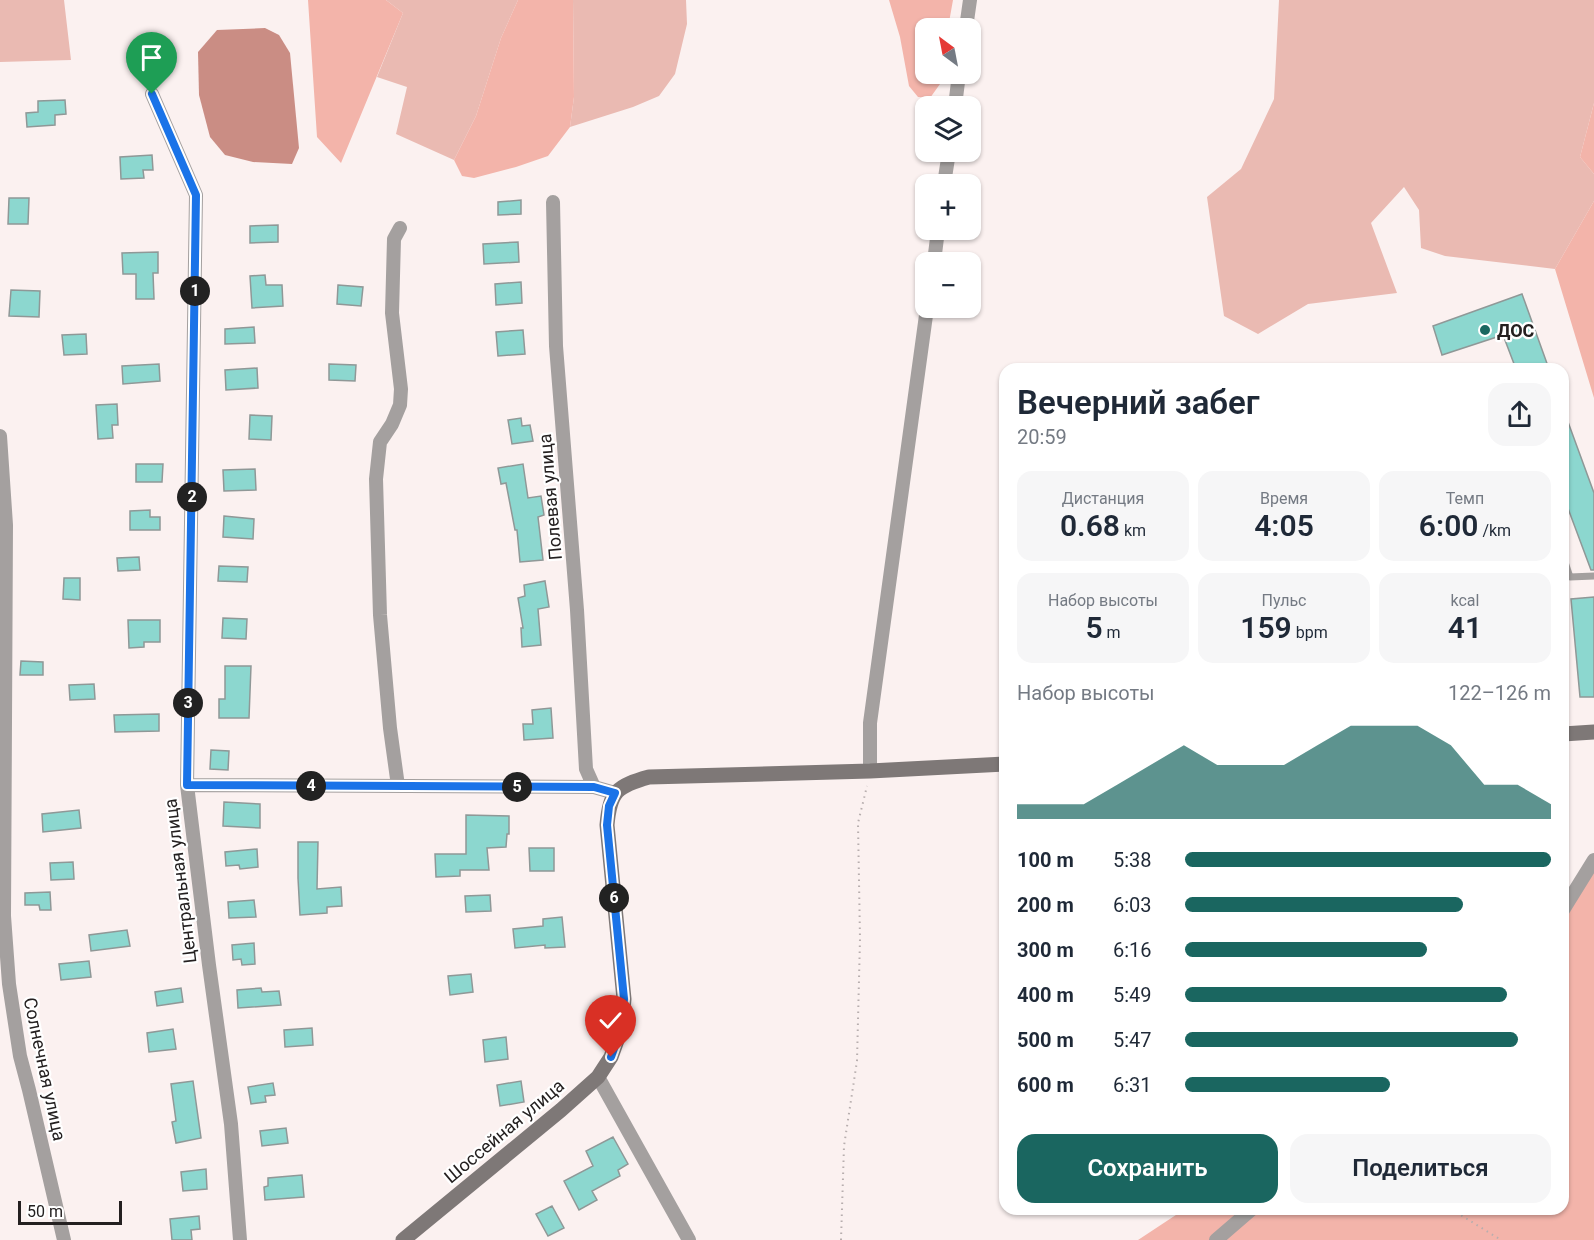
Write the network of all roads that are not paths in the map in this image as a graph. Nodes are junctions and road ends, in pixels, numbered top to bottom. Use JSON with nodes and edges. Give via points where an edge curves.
{"nodes":[{"id":1,"x":970,"y":0,"type":"edge"},
{"id":2,"x":967,"y":18,"type":"edge"},
{"id":3,"x":152,"y":94,"type":"dead end"},
{"id":4,"x":553,"y":202,"type":"dead end"},
{"id":5,"x":400,"y":228,"type":"dead end"},
{"id":6,"x":926,"y":318,"type":"edge"},
{"id":7,"x":0,"y":436,"type":"edge"},
{"id":8,"x":1569,"y":574,"type":"edge"},
{"id":9,"x":1594,"y":576,"type":"edge"},
{"id":10,"x":1594,"y":732,"type":"edge"},
{"id":11,"x":1569,"y":734,"type":"edge"},
{"id":12,"x":999,"y":764,"type":"edge"},
{"id":13,"x":870,"y":771,"type":"junction"},
{"id":14,"x":187,"y":785,"type":"junction"},
{"id":15,"x":398,"y":786,"type":"junction"},
{"id":16,"x":594,"y":787,"type":"junction"},
{"id":17,"x":615,"y":793,"type":"junction"},
{"id":18,"x":1594,"y":860,"type":"edge"},
{"id":19,"x":1569,"y":900,"type":"edge"},
{"id":20,"x":598,"y":1077,"type":"junction"},
{"id":21,"x":1245,"y":1215,"type":"edge"},
{"id":22,"x":64,"y":1240,"type":"edge"},
{"id":23,"x":240,"y":1240,"type":"edge"},
{"id":24,"x":403,"y":1240,"type":"edge"},
{"id":25,"x":689,"y":1240,"type":"edge"},
{"id":26,"x":1216,"y":1240,"type":"edge"}],
"edges":[{"from":1,"to":2,"type":"street"},
{"from":3,"to":14,"type":"street","name":"Центральная улица","via":[[196,195]]},
{"from":4,"to":16,"type":"street","name":"Полевая улица","via":[[556,346],[586,769]]},
{"from":5,"to":15,"type":"street","via":[[394,239],[392,313],[400,405],[380,442],[376,479],[380,615]]},
{"from":6,"to":13,"type":"street","via":[[870,723]]},
{"from":7,"to":22,"type":"street","name":"Солнечная улица","via":[[6,525],[4,916],[9,984],[20,1056]]},
{"from":8,"to":9,"type":"lane"},
{"from":10,"to":11,"type":"main road"},
{"from":12,"to":13,"type":"main road"},
{"from":13,"to":17,"type":"main road","via":[[649,777],[627,783]]},
{"from":14,"to":15,"type":"street"},
{"from":14,"to":23,"type":"street","name":"Центральная улица","via":[[231,1124]]},
{"from":15,"to":16,"type":"street"},
{"from":16,"to":17,"type":"street"},
{"from":17,"to":20,"type":"main road","name":"Шоссейная улица","via":[[607,825],[624,999],[621,1029],[611,1057]]},
{"from":18,"to":19,"type":"street"},
{"from":20,"to":24,"type":"main road","name":"Шоссейная улица"},
{"from":20,"to":25,"type":"street"},
{"from":21,"to":26,"type":"street"}]}
